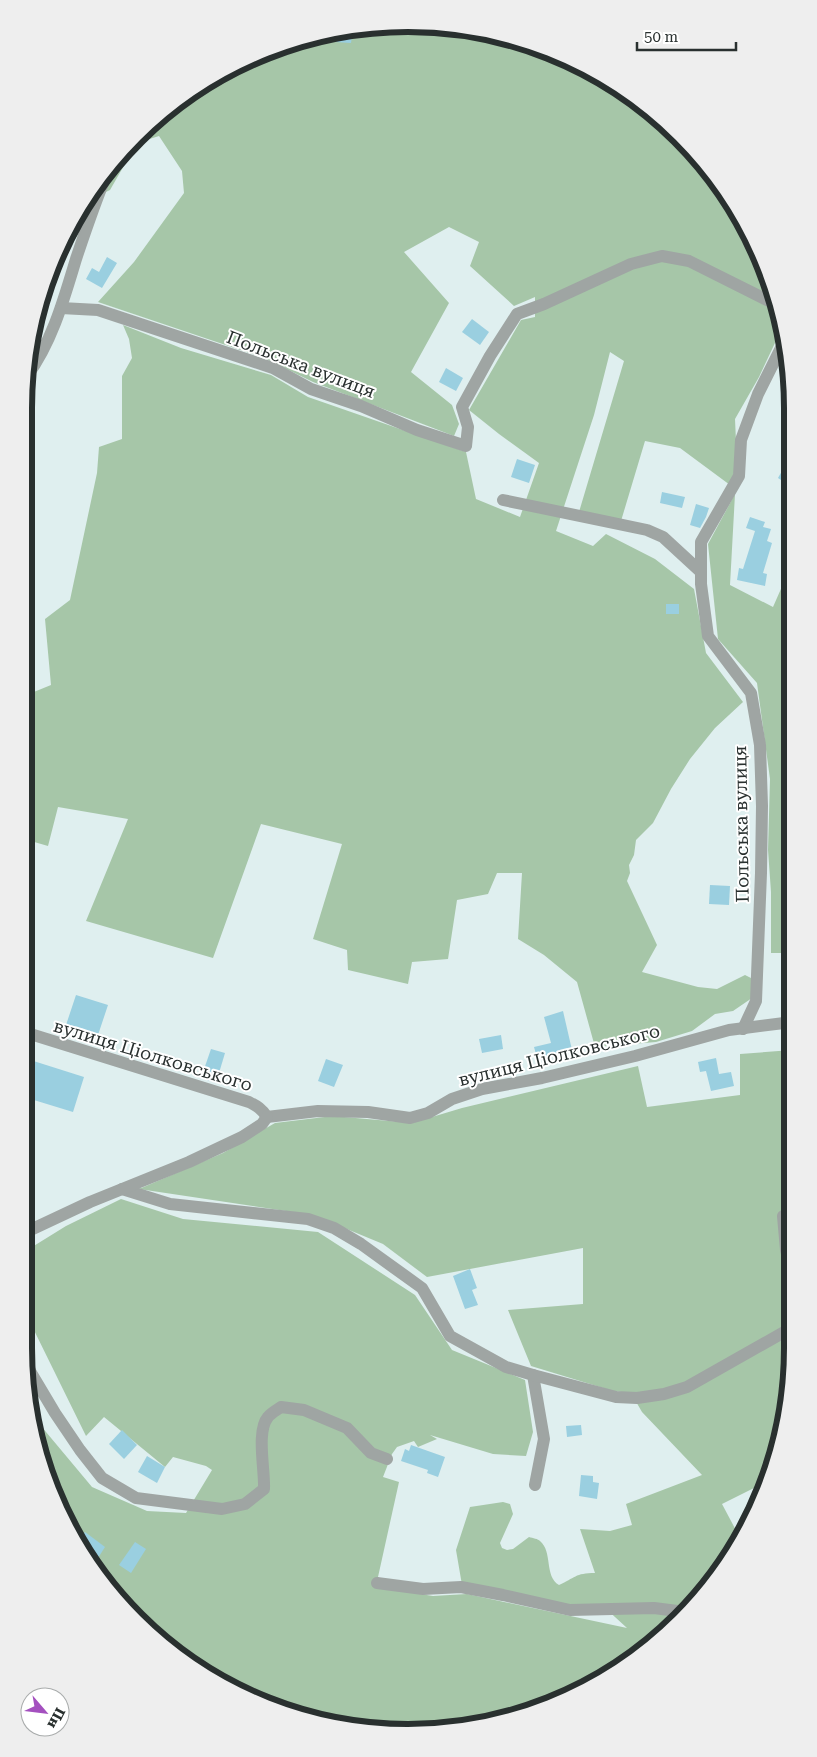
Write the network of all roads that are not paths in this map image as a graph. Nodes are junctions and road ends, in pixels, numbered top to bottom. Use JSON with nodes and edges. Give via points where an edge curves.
{"nodes":[{"id":1,"x":94,"y":203,"type":"edge"},
{"id":2,"x":769,"y":301,"type":"edge"},
{"id":3,"x":61,"y":308,"type":"junction"},
{"id":4,"x":780,"y":351,"type":"edge"},
{"id":5,"x":35,"y":365,"type":"edge"},
{"id":6,"x":503,"y":500,"type":"dead end"},
{"id":7,"x":701,"y":572,"type":"junction"},
{"id":8,"x":784,"y":1023,"type":"edge"},
{"id":9,"x":743,"y":1029,"type":"junction"},
{"id":10,"x":32,"y":1034,"type":"edge"},
{"id":11,"x":267,"y":1117,"type":"junction"},
{"id":12,"x":122,"y":1189,"type":"junction"},
{"id":13,"x":783,"y":1216,"type":"dead end"},
{"id":14,"x":784,"y":1227,"type":"edge"},
{"id":15,"x":32,"y":1230,"type":"edge"},
{"id":16,"x":784,"y":1332,"type":"edge"},
{"id":17,"x":533,"y":1375,"type":"junction"},
{"id":18,"x":33,"y":1377,"type":"edge"},
{"id":19,"x":387,"y":1459,"type":"dead end"},
{"id":20,"x":535,"y":1485,"type":"dead end"},
{"id":21,"x":377,"y":1583,"type":"dead end"},
{"id":22,"x":677,"y":1611,"type":"edge"}],
"edges":[{"from":1,"to":3,"type":"street"},
{"from":2,"to":3,"type":"street","name":"Польська вулиця","via":[[689,261],[662,256],[631,264],[517,314],[462,407],[468,427],[466,446],[311,389],[273,368],[98,310]]},
{"from":3,"to":5,"type":"street"},
{"from":4,"to":7,"type":"street","name":"Польська вулиця","via":[[758,394],[741,440],[739,476],[701,542]]},
{"from":6,"to":7,"type":"street","via":[[648,530],[663,537]]},
{"from":7,"to":9,"type":"street","name":"Польська вулиця","via":[[708,636],[750,693],[760,745],[762,854],[756,1001]]},
{"from":8,"to":9,"type":"street","name":"вулиця Ціолковського"},
{"from":9,"to":11,"type":"street","name":"вулиця Ціолковського","via":[[542,1078],[482,1088],[410,1118],[368,1112],[318,1111]]},
{"from":10,"to":11,"type":"street","name":"вулиця Ціолковського","via":[[249,1102],[264,1111]]},
{"from":11,"to":12,"type":"street","via":[[242,1137]]},
{"from":12,"to":15,"type":"street"},
{"from":12,"to":17,"type":"street","via":[[170,1204],[308,1219],[334,1228],[422,1288],[450,1336],[506,1367]]},
{"from":13,"to":14,"type":"street"},
{"from":16,"to":17,"type":"street","via":[[687,1387],[664,1394],[616,1397]]},
{"from":17,"to":20,"type":"street","via":[[544,1438]]},
{"from":18,"to":19,"type":"street","via":[[80,1450],[102,1478],[136,1498],[222,1509],[245,1504],[264,1489],[261,1438],[267,1418],[281,1407],[304,1410],[347,1428],[371,1453]]},
{"from":21,"to":22,"type":"street","via":[[423,1589],[461,1587],[570,1610],[654,1608]]}]}
